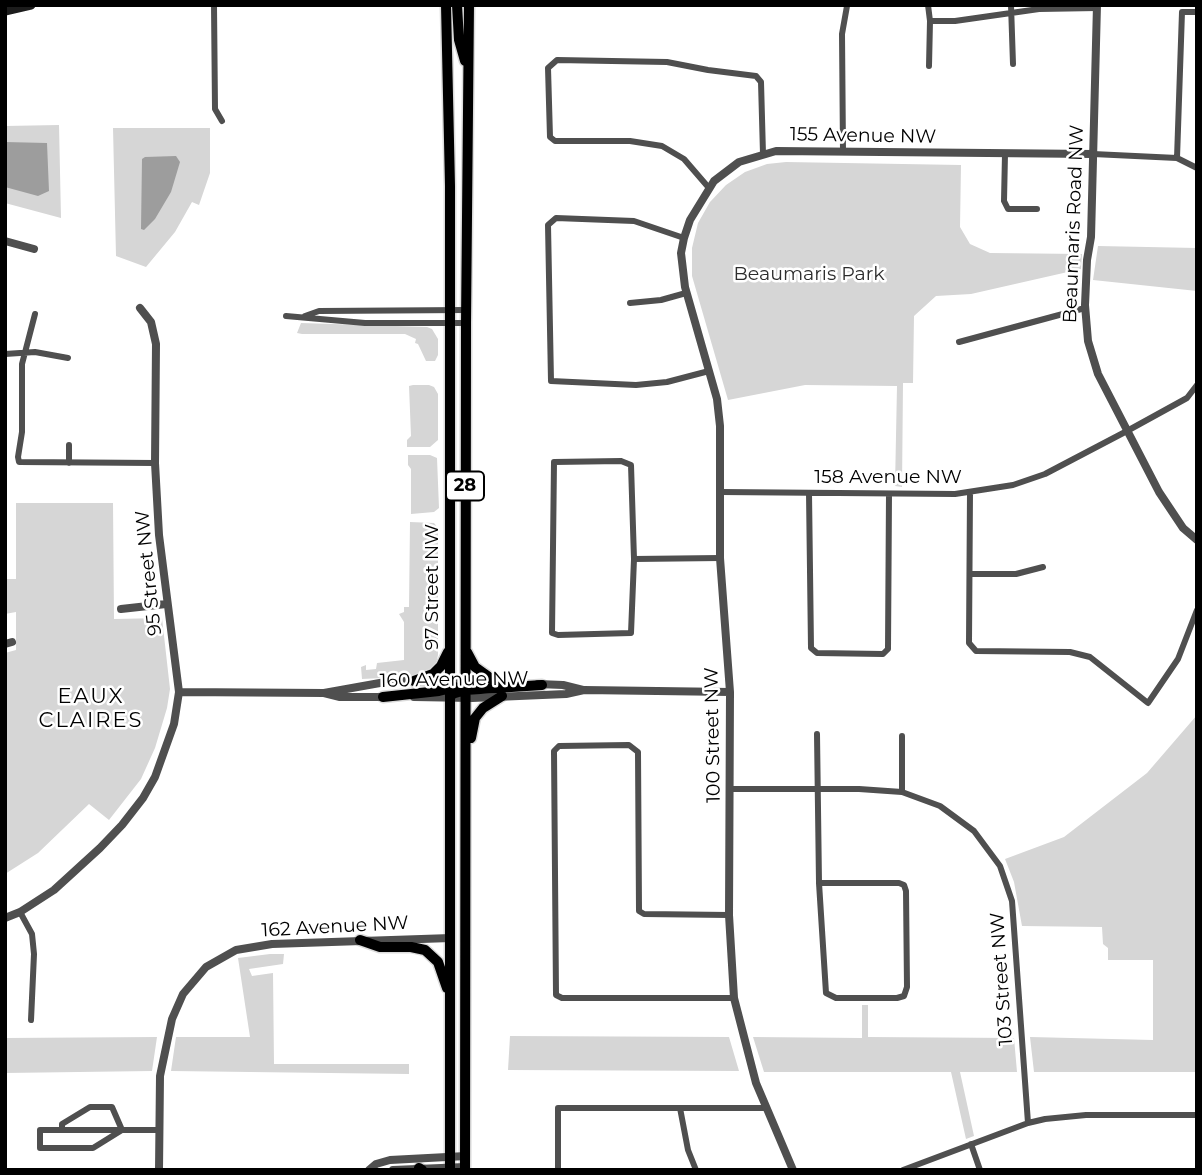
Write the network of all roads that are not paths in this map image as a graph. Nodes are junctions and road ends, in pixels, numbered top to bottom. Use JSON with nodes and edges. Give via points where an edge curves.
{"nodes":[{"id":1,"x":31,"y":5,"type":"edge"},
{"id":2,"x":214,"y":5,"type":"edge"},
{"id":3,"x":446,"y":5,"type":"edge"},
{"id":4,"x":457,"y":5,"type":"edge"},
{"id":5,"x":469,"y":5,"type":"edge"},
{"id":6,"x":928,"y":5,"type":"edge"},
{"id":7,"x":1011,"y":5,"type":"edge"},
{"id":8,"x":847,"y":6,"type":"edge"},
{"id":9,"x":1097,"y":6,"type":"edge"},
{"id":10,"x":5,"y":11,"type":"edge"},
{"id":11,"x":1197,"y":12,"type":"edge"},
{"id":12,"x":1012,"y":14,"type":"junction"},
{"id":13,"x":930,"y":21,"type":"junction"},
{"id":14,"x":1013,"y":64,"type":"dead end"},
{"id":15,"x":929,"y":66,"type":"dead end"},
{"id":16,"x":468,"y":72,"type":"junction"},
{"id":17,"x":222,"y":121,"type":"dead end"},
{"id":18,"x":843,"y":152,"type":"junction"},
{"id":19,"x":763,"y":154,"type":"junction"},
{"id":20,"x":1005,"y":154,"type":"junction"},
{"id":21,"x":1093,"y":154,"type":"junction"},
{"id":22,"x":1177,"y":158,"type":"junction"},
{"id":23,"x":1197,"y":168,"type":"edge"},
{"id":24,"x":709,"y":188,"type":"junction"},
{"id":25,"x":1037,"y":209,"type":"dead end"},
{"id":26,"x":684,"y":237,"type":"junction"},
{"id":27,"x":5,"y":241,"type":"edge"},
{"id":28,"x":34,"y":249,"type":"dead end"},
{"id":29,"x":686,"y":293,"type":"junction"},
{"id":30,"x":629,"y":303,"type":"dead end"},
{"id":31,"x":140,"y":308,"type":"dead end"},
{"id":32,"x":1085,"y":308,"type":"junction"},
{"id":33,"x":450,"y":310,"type":"junction"},
{"id":34,"x":466,"y":310,"type":"junction"},
{"id":35,"x":35,"y":314,"type":"dead end"},
{"id":36,"x":286,"y":316,"type":"dead end"},
{"id":37,"x":303,"y":316,"type":"junction"},
{"id":38,"x":450,"y":323,"type":"junction"},
{"id":39,"x":466,"y":323,"type":"junction"},
{"id":40,"x":959,"y":342,"type":"dead end"},
{"id":41,"x":24,"y":352,"type":"junction"},
{"id":42,"x":5,"y":354,"type":"edge"},
{"id":43,"x":68,"y":358,"type":"dead end"},
{"id":44,"x":709,"y":371,"type":"junction"},
{"id":45,"x":1197,"y":385,"type":"edge"},
{"id":46,"x":1127,"y":431,"type":"junction"},
{"id":47,"x":69,"y":446,"type":"dead end"},
{"id":48,"x":69,"y":463,"type":"junction"},
{"id":49,"x":155,"y":463,"type":"junction"},
{"id":50,"x":721,"y":492,"type":"junction"},
{"id":51,"x":970,"y":492,"type":"junction"},
{"id":52,"x":809,"y":493,"type":"junction"},
{"id":53,"x":889,"y":494,"type":"junction"},
{"id":54,"x":1197,"y":540,"type":"edge"},
{"id":55,"x":720,"y":558,"type":"junction"},
{"id":56,"x":634,"y":559,"type":"junction"},
{"id":57,"x":1043,"y":567,"type":"dead end"},
{"id":58,"x":970,"y":573,"type":"junction"},
{"id":59,"x":166,"y":604,"type":"junction"},
{"id":60,"x":121,"y":609,"type":"dead end"},
{"id":61,"x":1197,"y":610,"type":"edge"},
{"id":62,"x":450,"y":648,"type":"junction"},
{"id":63,"x":465,"y":648,"type":"junction"},
{"id":64,"x":414,"y":681,"type":"junction"},
{"id":65,"x":496,"y":682,"type":"junction"},
{"id":66,"x":542,"y":685,"type":"junction"},
{"id":67,"x":450,"y":690,"type":"junction"},
{"id":68,"x":465,"y":690,"type":"junction"},
{"id":69,"x":584,"y":690,"type":"junction"},
{"id":70,"x":179,"y":692,"type":"junction"},
{"id":71,"x":730,"y":692,"type":"junction"},
{"id":72,"x":324,"y":693,"type":"junction"},
{"id":73,"x":502,"y":696,"type":"junction"},
{"id":74,"x":383,"y":697,"type":"joint"},
{"id":75,"x":817,"y":734,"type":"dead end"},
{"id":76,"x":902,"y":736,"type":"dead end"},
{"id":77,"x":466,"y":766,"type":"junction"},
{"id":78,"x":729,"y":789,"type":"junction"},
{"id":79,"x":818,"y":789,"type":"junction"},
{"id":80,"x":902,"y":792,"type":"junction"},
{"id":81,"x":819,"y":883,"type":"junction"},
{"id":82,"x":20,"y":912,"type":"junction"},
{"id":83,"x":729,"y":915,"type":"junction"},
{"id":84,"x":5,"y":918,"type":"edge"},
{"id":85,"x":451,"y":938,"type":"junction"},
{"id":86,"x":466,"y":938,"type":"junction"},
{"id":87,"x":360,"y":940,"type":"junction"},
{"id":88,"x":450,"y":994,"type":"junction"},
{"id":89,"x":734,"y":998,"type":"junction"},
{"id":90,"x":31,"y":1020,"type":"dead end"},
{"id":91,"x":680,"y":1108,"type":"junction"},
{"id":92,"x":766,"y":1108,"type":"junction"},
{"id":93,"x":1197,"y":1115,"type":"edge"},
{"id":94,"x":1028,"y":1123,"type":"junction"},
{"id":95,"x":62,"y":1130,"type":"junction"},
{"id":96,"x":122,"y":1130,"type":"junction"},
{"id":97,"x":160,"y":1130,"type":"junction"},
{"id":98,"x":971,"y":1144,"type":"junction"},
{"id":99,"x":450,"y":1164,"type":"edge"},
{"id":100,"x":465,"y":1165,"type":"edge"},
{"id":101,"x":420,"y":1169,"type":"edge"},
{"id":102,"x":159,"y":1170,"type":"edge"},
{"id":103,"x":369,"y":1170,"type":"edge"},
{"id":104,"x":393,"y":1170,"type":"edge"},
{"id":105,"x":558,"y":1170,"type":"edge"},
{"id":106,"x":696,"y":1170,"type":"edge"},
{"id":107,"x":793,"y":1170,"type":"edge"},
{"id":108,"x":904,"y":1170,"type":"edge"},
{"id":109,"x":980,"y":1170,"type":"edge"}],
"edges":[{"from":1,"to":10,"type":"main road"},
{"from":2,"to":17,"type":"street","via":[[215,109]]},
{"from":3,"to":33,"type":"main road","name":"97 Street NW"},
{"from":4,"to":16,"type":"main road","via":[[459,40]]},
{"from":5,"to":16,"type":"main road","name":"97 Street NW"},
{"from":6,"to":13,"type":"street"},
{"from":7,"to":12,"type":"street"},
{"from":8,"to":18,"type":"street","via":[[842,34]]},
{"from":9,"to":12,"type":"street"},
{"from":9,"to":21,"type":"street","name":"Beaumaris Road NW"},
{"from":11,"to":22,"type":"street","via":[[1182,12]]},
{"from":12,"to":13,"type":"street"},
{"from":12,"to":14,"type":"street"},
{"from":13,"to":15,"type":"street"},
{"from":16,"to":34,"type":"main road","name":"97 Street NW"},
{"from":18,"to":19,"type":"street","name":"155 Avenue NW"},
{"from":18,"to":20,"type":"street","name":"155 Avenue NW"},
{"from":19,"to":24,"type":"street","name":"155 Avenue NW","via":[[726,170]]},
{"from":19,"to":24,"type":"street","via":[[761,82],[756,76],[667,62],[557,60],[548,68],[550,137],[555,141],[630,141],[662,146],[684,159]]},
{"from":20,"to":21,"type":"street","name":"155 Avenue NW"},
{"from":20,"to":25,"type":"street","via":[[1004,201],[1009,209]]},
{"from":21,"to":22,"type":"street","name":"155 Avenue NW"},
{"from":21,"to":32,"type":"street","name":"Beaumaris Road NW"},
{"from":22,"to":23,"type":"street","name":"155 Avenue NW"},
{"from":24,"to":26,"type":"street","name":"100 Street NW"},
{"from":26,"to":29,"type":"street","name":"100 Street NW","via":[[681,253]]},
{"from":26,"to":44,"type":"street","via":[[634,221],[556,218],[548,225],[551,381],[636,385]]},
{"from":27,"to":28,"type":"street"},
{"from":29,"to":30,"type":"street"},
{"from":29,"to":44,"type":"street","name":"100 Street NW"},
{"from":31,"to":49,"type":"street","name":"95 Street NW","via":[[155,335]]},
{"from":32,"to":40,"type":"street"},
{"from":32,"to":46,"type":"street","name":"Beaumaris Road NW","via":[[1094,363]]},
{"from":33,"to":34,"type":"street"},
{"from":33,"to":37,"type":"street","via":[[319,311]]},
{"from":33,"to":38,"type":"main road","name":"97 Street NW"},
{"from":34,"to":39,"type":"main road","name":"97 Street NW"},
{"from":35,"to":41,"type":"street"},
{"from":36,"to":37,"type":"street"},
{"from":37,"to":38,"type":"street","via":[[319,321]]},
{"from":38,"to":39,"type":"street"},
{"from":38,"to":62,"type":"main road","name":"97 Street NW"},
{"from":39,"to":63,"type":"main road","name":"97 Street NW","number":"28"},
{"from":41,"to":42,"type":"street"},
{"from":41,"to":43,"type":"street"},
{"from":41,"to":48,"type":"street","via":[[19,462]]},
{"from":44,"to":50,"type":"street","name":"100 Street NW","via":[[720,426]]},
{"from":45,"to":46,"type":"street","name":"158 Avenue NW","via":[[1187,398]]},
{"from":46,"to":51,"type":"street","name":"158 Avenue NW","via":[[1045,474]]},
{"from":46,"to":54,"type":"street","name":"Beaumaris Road NW","via":[[1183,528]]},
{"from":47,"to":48,"type":"street"},
{"from":48,"to":49,"type":"street"},
{"from":49,"to":59,"type":"street","name":"95 Street NW"},
{"from":50,"to":52,"type":"street","name":"158 Avenue NW"},
{"from":50,"to":55,"type":"street","name":"100 Street NW"},
{"from":51,"to":53,"type":"street","name":"158 Avenue NW"},
{"from":51,"to":58,"type":"street"},
{"from":52,"to":53,"type":"street","name":"158 Avenue NW"},
{"from":52,"to":53,"type":"street","via":[[811,648],[817,653],[883,654],[888,649]]},
{"from":55,"to":56,"type":"street"},
{"from":55,"to":71,"type":"street","name":"100 Street NW"},
{"from":56,"to":56,"type":"street","via":[[631,633],[552,633],[554,462],[621,461],[631,465]]},
{"from":57,"to":58,"type":"street","via":[[1016,574]]},
{"from":58,"to":61,"type":"street","via":[[969,643],[976,651],[1070,652],[1090,657],[1148,703],[1178,659]]},
{"from":59,"to":60,"type":"street"},
{"from":59,"to":70,"type":"street","name":"95 Street NW"},
{"from":62,"to":64,"type":"main road","via":[[433,674]]},
{"from":62,"to":67,"type":"main road","name":"97 Street NW"},
{"from":63,"to":65,"type":"main road","via":[[475,667]]},
{"from":63,"to":68,"type":"main road","name":"97 Street NW"},
{"from":64,"to":67,"type":"street","name":"160 Avenue NW"},
{"from":64,"to":72,"type":"street","name":"160 Avenue NW"},
{"from":65,"to":66,"type":"street","name":"160 Avenue NW"},
{"from":65,"to":68,"type":"street","name":"160 Avenue NW"},
{"from":66,"to":68,"type":"main road"},
{"from":66,"to":69,"type":"street","name":"160 Avenue NW"},
{"from":67,"to":68,"type":"street","name":"160 Avenue NW"},
{"from":67,"to":68,"type":"main road","via":[[452,694]]},
{"from":67,"to":74,"type":"main road"},
{"from":67,"to":85,"type":"main road","name":"97 Street NW"},
{"from":68,"to":73,"type":"street","name":"160 Avenue NW"},
{"from":68,"to":77,"type":"main road","name":"97 Street NW"},
{"from":69,"to":71,"type":"street","name":"160 Avenue NW"},
{"from":69,"to":73,"type":"street","name":"160 Avenue NW"},
{"from":70,"to":72,"type":"street","name":"160 Avenue NW"},
{"from":70,"to":82,"type":"street","name":"95 Street NW","via":[[171,736],[143,798],[100,848],[54,890]]},
{"from":71,"to":78,"type":"street","name":"100 Street NW"},
{"from":72,"to":74,"type":"street","name":"160 Avenue NW"},
{"from":73,"to":77,"type":"main road","via":[[475,718]]},
{"from":75,"to":79,"type":"street"},
{"from":76,"to":80,"type":"street"},
{"from":77,"to":86,"type":"main road","name":"97 Street NW"},
{"from":78,"to":79,"type":"street","name":"103 Street NW"},
{"from":78,"to":83,"type":"street","name":"100 Street NW"},
{"from":79,"to":80,"type":"street","name":"103 Street NW"},
{"from":79,"to":81,"type":"street"},
{"from":80,"to":94,"type":"street","name":"103 Street NW","via":[[950,811],[974,831],[1000,866],[1010,892]]},
{"from":81,"to":81,"type":"street","via":[[904,885],[904,996],[828,995]]},
{"from":82,"to":84,"type":"street"},
{"from":82,"to":90,"type":"street","via":[[32,933]]},
{"from":83,"to":89,"type":"street","name":"100 Street NW"},
{"from":83,"to":89,"type":"street","via":[[639,911],[638,752],[629,745],[559,746],[554,751],[556,995]]},
{"from":85,"to":86,"type":"street","name":"162 Avenue NW"},
{"from":85,"to":87,"type":"street","name":"162 Avenue NW"},
{"from":85,"to":88,"type":"main road","name":"97 Street NW"},
{"from":86,"to":100,"type":"main road","name":"97 Street NW"},
{"from":87,"to":88,"type":"main road","via":[[380,947],[425,950],[438,962]]},
{"from":87,"to":97,"type":"street","name":"162 Avenue NW","via":[[236,950],[205,967],[183,994],[172,1019],[160,1076]]},
{"from":88,"to":99,"type":"main road","name":"97 Street NW"},
{"from":89,"to":92,"type":"street","name":"100 Street NW","via":[[751,1070]]},
{"from":91,"to":92,"type":"street"},
{"from":91,"to":105,"type":"street","via":[[558,1108]]},
{"from":91,"to":106,"type":"street"},
{"from":92,"to":107,"type":"street","name":"100 Street NW"},
{"from":93,"to":94,"type":"street","via":[[1072,1115]]},
{"from":94,"to":98,"type":"street"},
{"from":95,"to":96,"type":"street"},
{"from":95,"to":96,"type":"street","via":[[62,1124],[90,1107],[112,1107]]},
{"from":95,"to":96,"type":"street","via":[[40,1130],[40,1148],[93,1148]]},
{"from":96,"to":97,"type":"street"},
{"from":97,"to":102,"type":"street"},
{"from":98,"to":108,"type":"street"},
{"from":98,"to":109,"type":"street"},
{"from":99,"to":100,"type":"street"},
{"from":99,"to":101,"type":"street"},
{"from":99,"to":103,"type":"street","via":[[390,1160]]},
{"from":101,"to":104,"type":"street"}]}
